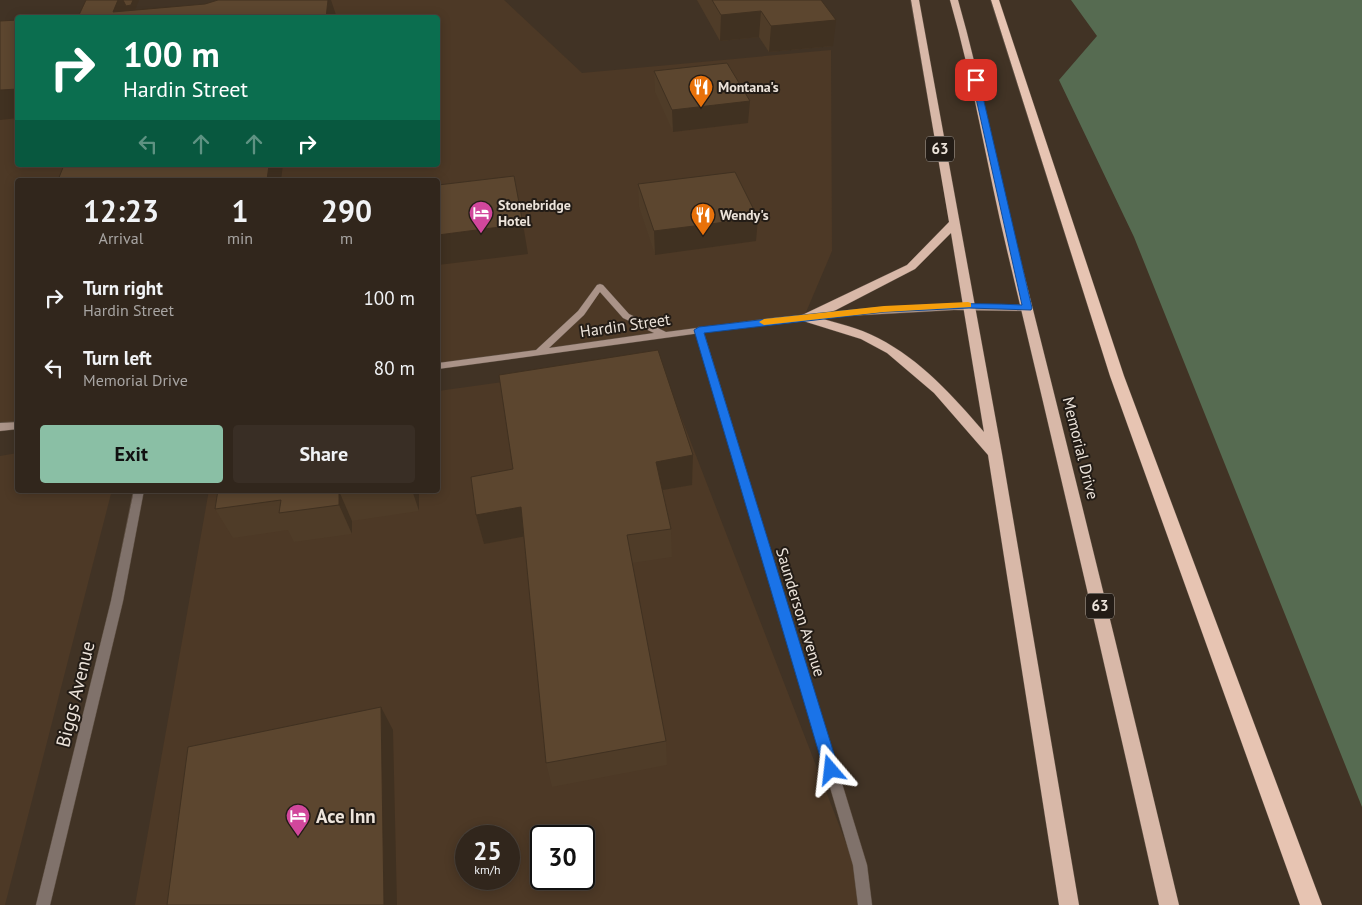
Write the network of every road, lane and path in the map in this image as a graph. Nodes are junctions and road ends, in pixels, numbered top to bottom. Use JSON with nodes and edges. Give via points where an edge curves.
{"nodes":[{"id":1,"x":915,"y":0,"type":"edge"},
{"id":2,"x":954,"y":0,"type":"edge"},
{"id":3,"x":995,"y":0,"type":"edge"},
{"id":4,"x":953,"y":224,"type":"junction"},
{"id":5,"x":969,"y":305,"type":"junction"},
{"id":6,"x":1027,"y":308,"type":"junction"},
{"id":7,"x":804,"y":317,"type":"junction"},
{"id":8,"x":699,"y":330,"type":"junction"},
{"id":9,"x":666,"y":335,"type":"junction"},
{"id":10,"x":539,"y":352,"type":"junction"},
{"id":11,"x":440,"y":366,"type":"edge"},
{"id":12,"x":15,"y":425,"type":"edge"},
{"id":13,"x":0,"y":427,"type":"edge"},
{"id":14,"x":995,"y":454,"type":"junction"},
{"id":15,"x":138,"y":493,"type":"edge"},
{"id":16,"x":43,"y":905,"type":"edge"},
{"id":17,"x":865,"y":905,"type":"edge"},
{"id":18,"x":1069,"y":905,"type":"edge"},
{"id":19,"x":1168,"y":905,"type":"edge"},
{"id":20,"x":1311,"y":905,"type":"edge"}],
"edges":[{"from":1,"to":4,"type":"highway","number":"63"},
{"from":2,"to":6,"type":"highway","name":"Memorial Drive","number":"63","via":[[972,62]]},
{"from":3,"to":20,"type":"highway","via":[[1117,376]]},
{"from":4,"to":5,"type":"highway","number":"63"},
{"from":4,"to":7,"type":"highway","via":[[911,267],[832,307]]},
{"from":5,"to":6,"type":"main road","name":"Hardin Street"},
{"from":5,"to":7,"type":"main road","name":"Hardin Street"},
{"from":5,"to":14,"type":"highway","number":"63"},
{"from":6,"to":19,"type":"highway","name":"Memorial Drive","number":"63","via":[[1110,647]]},
{"from":7,"to":8,"type":"main road","name":"Hardin Street"},
{"from":7,"to":14,"type":"highway","via":[[873,340],[915,366]]},
{"from":8,"to":9,"type":"main road","name":"Hardin Street"},
{"from":8,"to":17,"type":"street","name":"Saunderson Avenue","via":[[860,865]]},
{"from":9,"to":10,"type":"main road","name":"Hardin Street"},
{"from":9,"to":10,"type":"main road","via":[[626,316],[600,287],[581,313]]},
{"from":10,"to":11,"type":"main road","name":"Hardin Street"},
{"from":12,"to":13,"type":"main road"},
{"from":14,"to":18,"type":"highway","number":"63"},
{"from":15,"to":16,"type":"street","name":"Biggs Avenue","via":[[116,601]]}]}
